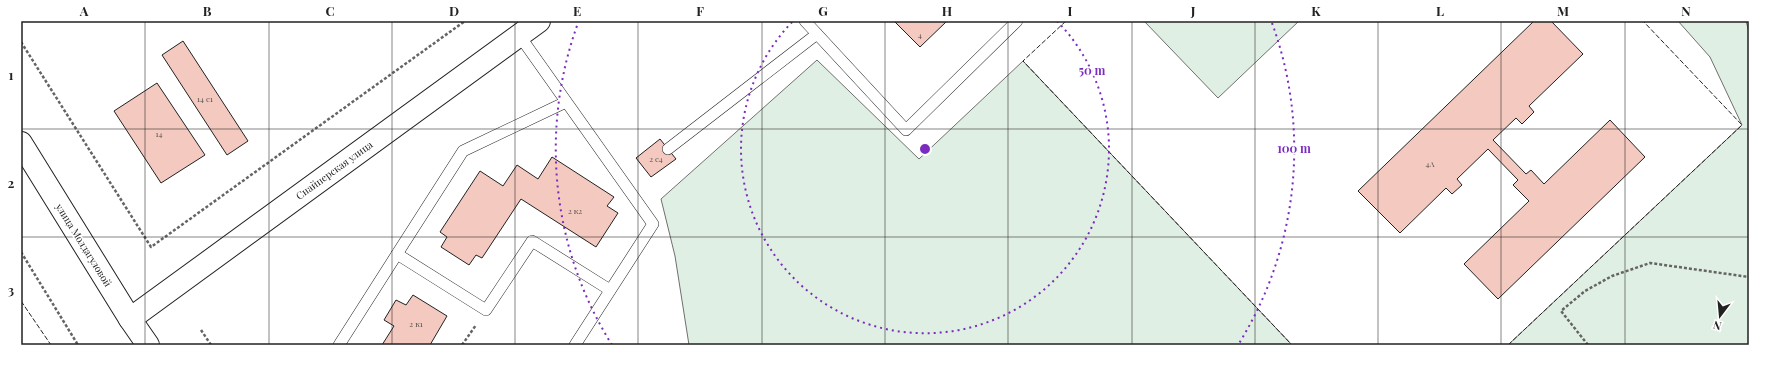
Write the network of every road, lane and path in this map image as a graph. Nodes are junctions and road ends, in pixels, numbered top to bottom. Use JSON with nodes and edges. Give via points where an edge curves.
{"nodes":[{"id":1,"x":464,"y":21,"type":"edge"},
{"id":2,"x":538,"y":21,"type":"edge"},
{"id":3,"x":805,"y":21,"type":"edge"},
{"id":4,"x":1017,"y":21,"type":"edge"},
{"id":5,"x":817,"y":34,"type":"junction"},
{"id":6,"x":519,"y":35,"type":"junction"},
{"id":7,"x":21,"y":42,"type":"edge"},
{"id":8,"x":566,"y":102,"type":"junction"},
{"id":9,"x":21,"y":143,"type":"edge"},
{"id":10,"x":668,"y":149,"type":"dead end"},
{"id":11,"x":21,"y":252,"type":"edge"},
{"id":12,"x":397,"y":254,"type":"junction"},
{"id":13,"x":1749,"y":277,"type":"edge"},
{"id":14,"x":610,"y":290,"type":"junction"},
{"id":15,"x":486,"y":310,"type":"junction"},
{"id":16,"x":130,"y":319,"type":"junction"},
{"id":17,"x":201,"y":330,"type":"dead end"},
{"id":18,"x":78,"y":345,"type":"edge"},
{"id":19,"x":148,"y":345,"type":"edge"},
{"id":20,"x":212,"y":345,"type":"edge"},
{"id":21,"x":339,"y":345,"type":"edge"},
{"id":22,"x":462,"y":345,"type":"edge"},
{"id":23,"x":575,"y":345,"type":"edge"},
{"id":24,"x":1588,"y":345,"type":"edge"}],
"edges":[{"from":1,"to":7,"type":"path","via":[[151,247]]},
{"from":2,"to":6,"type":"street","name":"Снайперская улица"},
{"from":3,"to":5,"type":"lane"},
{"from":4,"to":5,"type":"lane","via":[[906,130]]},
{"from":5,"to":10,"type":"lane"},
{"from":6,"to":8,"type":"lane"},
{"from":6,"to":16,"type":"street","name":"Снайперская улица"},
{"from":8,"to":12,"type":"lane","via":[[462,151]]},
{"from":8,"to":14,"type":"lane","via":[[653,224]]},
{"from":9,"to":16,"type":"street","name":"улица Молдагуловой"},
{"from":11,"to":18,"type":"path"},
{"from":12,"to":15,"type":"lane"},
{"from":12,"to":21,"type":"lane"},
{"from":13,"to":24,"type":"path","via":[[1650,263],[1612,276],[1585,291],[1561,311]]},
{"from":14,"to":15,"type":"lane","via":[[532,241]]},
{"from":14,"to":23,"type":"lane"},
{"from":15,"to":22,"type":"path"},
{"from":16,"to":19,"type":"street","name":"улица Молдагуловой"},
{"from":17,"to":20,"type":"path"}]}
